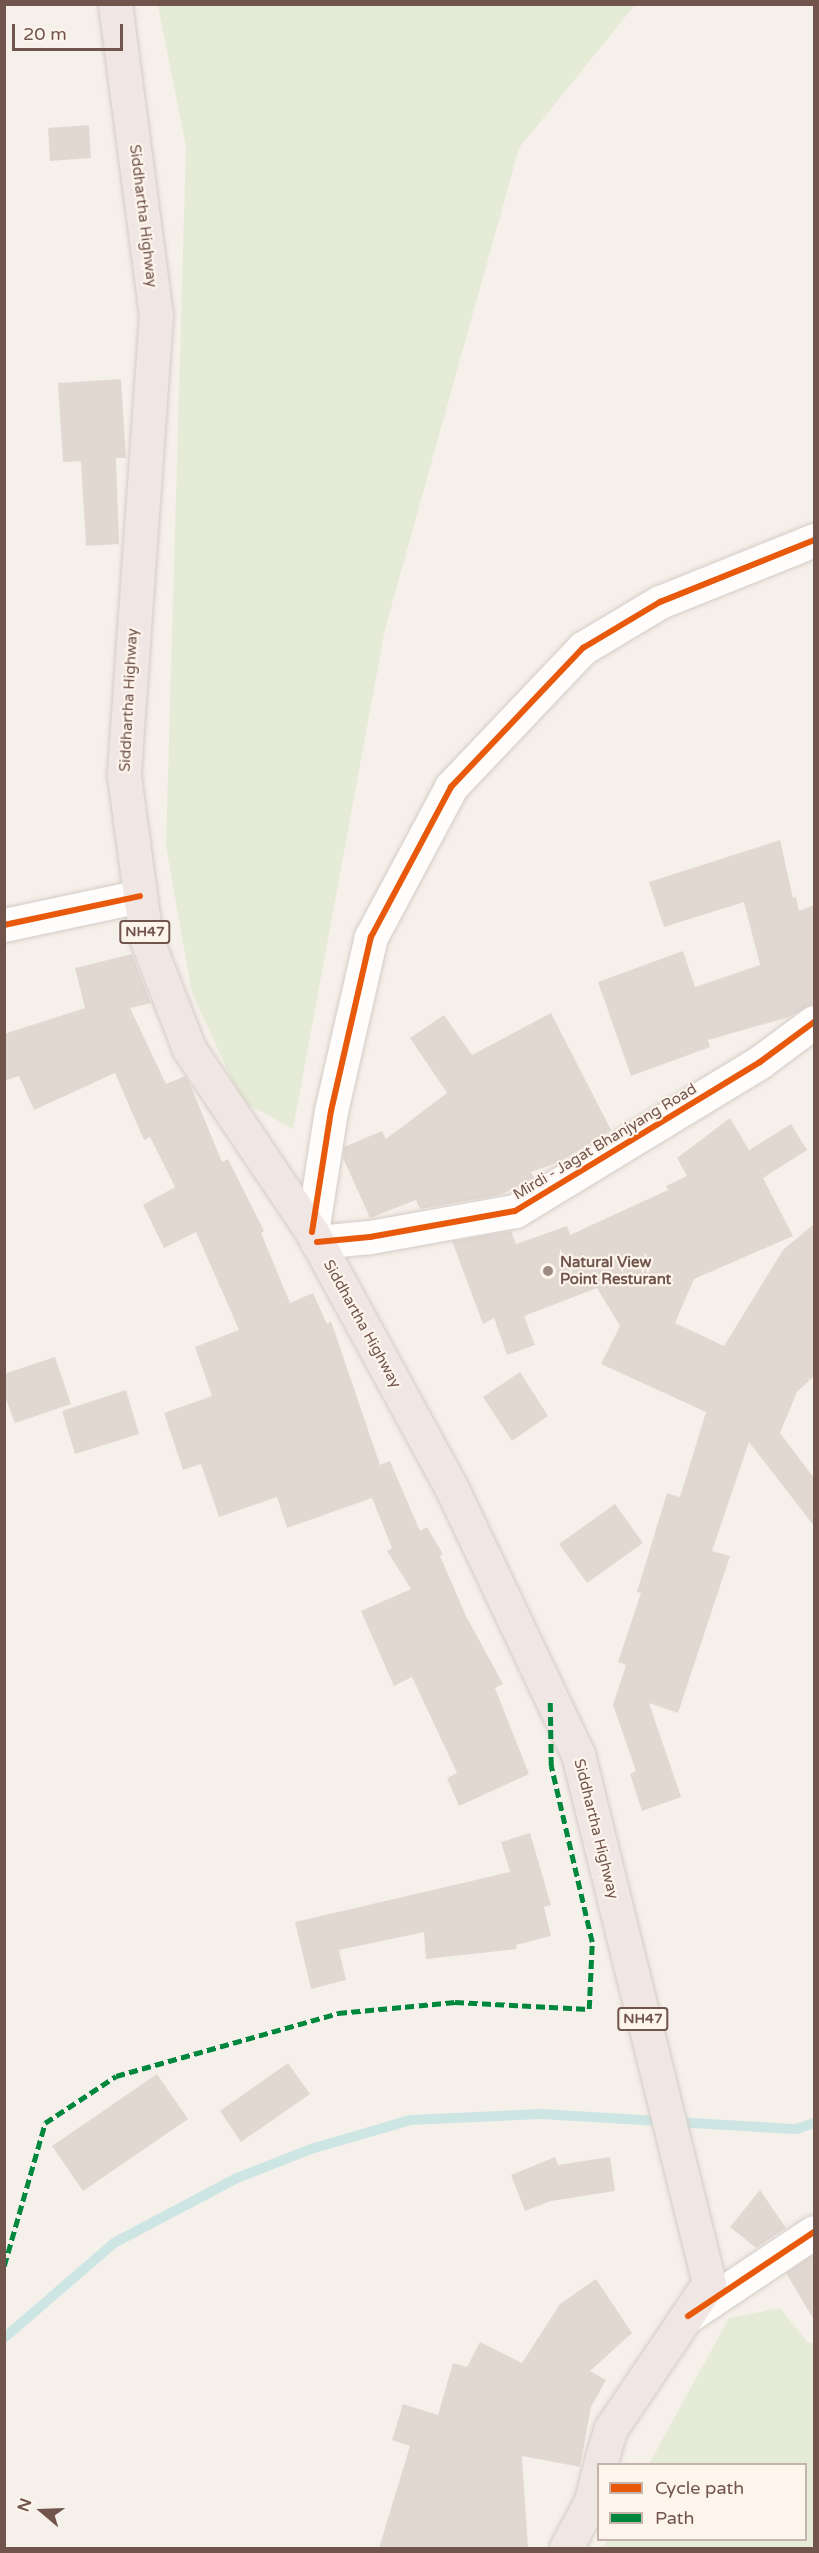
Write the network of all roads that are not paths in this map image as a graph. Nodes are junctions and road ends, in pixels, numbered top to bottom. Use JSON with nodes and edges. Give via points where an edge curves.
{"nodes":[{"id":1,"x":115,"y":4,"type":"edge"},
{"id":2,"x":814,"y":540,"type":"edge"},
{"id":3,"x":140,"y":896,"type":"junction"},
{"id":4,"x":4,"y":925,"type":"edge"},
{"id":5,"x":814,"y":1022,"type":"edge"},
{"id":6,"x":314,"y":1237,"type":"junction"},
{"id":7,"x":814,"y":2232,"type":"edge"},
{"id":8,"x":688,"y":2316,"type":"junction"},
{"id":9,"x":600,"y":2463,"type":"edge"},
{"id":10,"x":597,"y":2476,"type":"edge"},
{"id":11,"x":566,"y":2548,"type":"edge"}],
"edges":[{"from":1,"to":3,"type":"highway","name":"Siddhartha Highway","number":"NH47","via":[[156,314],[124,776]]},
{"from":2,"to":6,"type":"street","via":[[660,602],[584,648],[451,787],[371,937],[331,1111]]},
{"from":3,"to":4,"type":"street"},
{"from":3,"to":6,"type":"highway","name":"Siddhartha Highway","number":"NH47","via":[[146,938],[189,1049]]},
{"from":5,"to":6,"type":"street","name":"Mirdi - Jagat Bhanjyang Road","via":[[759,1062],[515,1211],[370,1237]]},
{"from":6,"to":8,"type":"highway","name":"Siddhartha Highway","number":"NH47","via":[[452,1490],[578,1754],[709,2283]]},
{"from":7,"to":8,"type":"street"},
{"from":8,"to":9,"type":"highway","name":"Siddhartha Highway","number":"NH47","via":[[610,2430]]},
{"from":10,"to":11,"type":"highway","via":[[591,2501]]}]}
